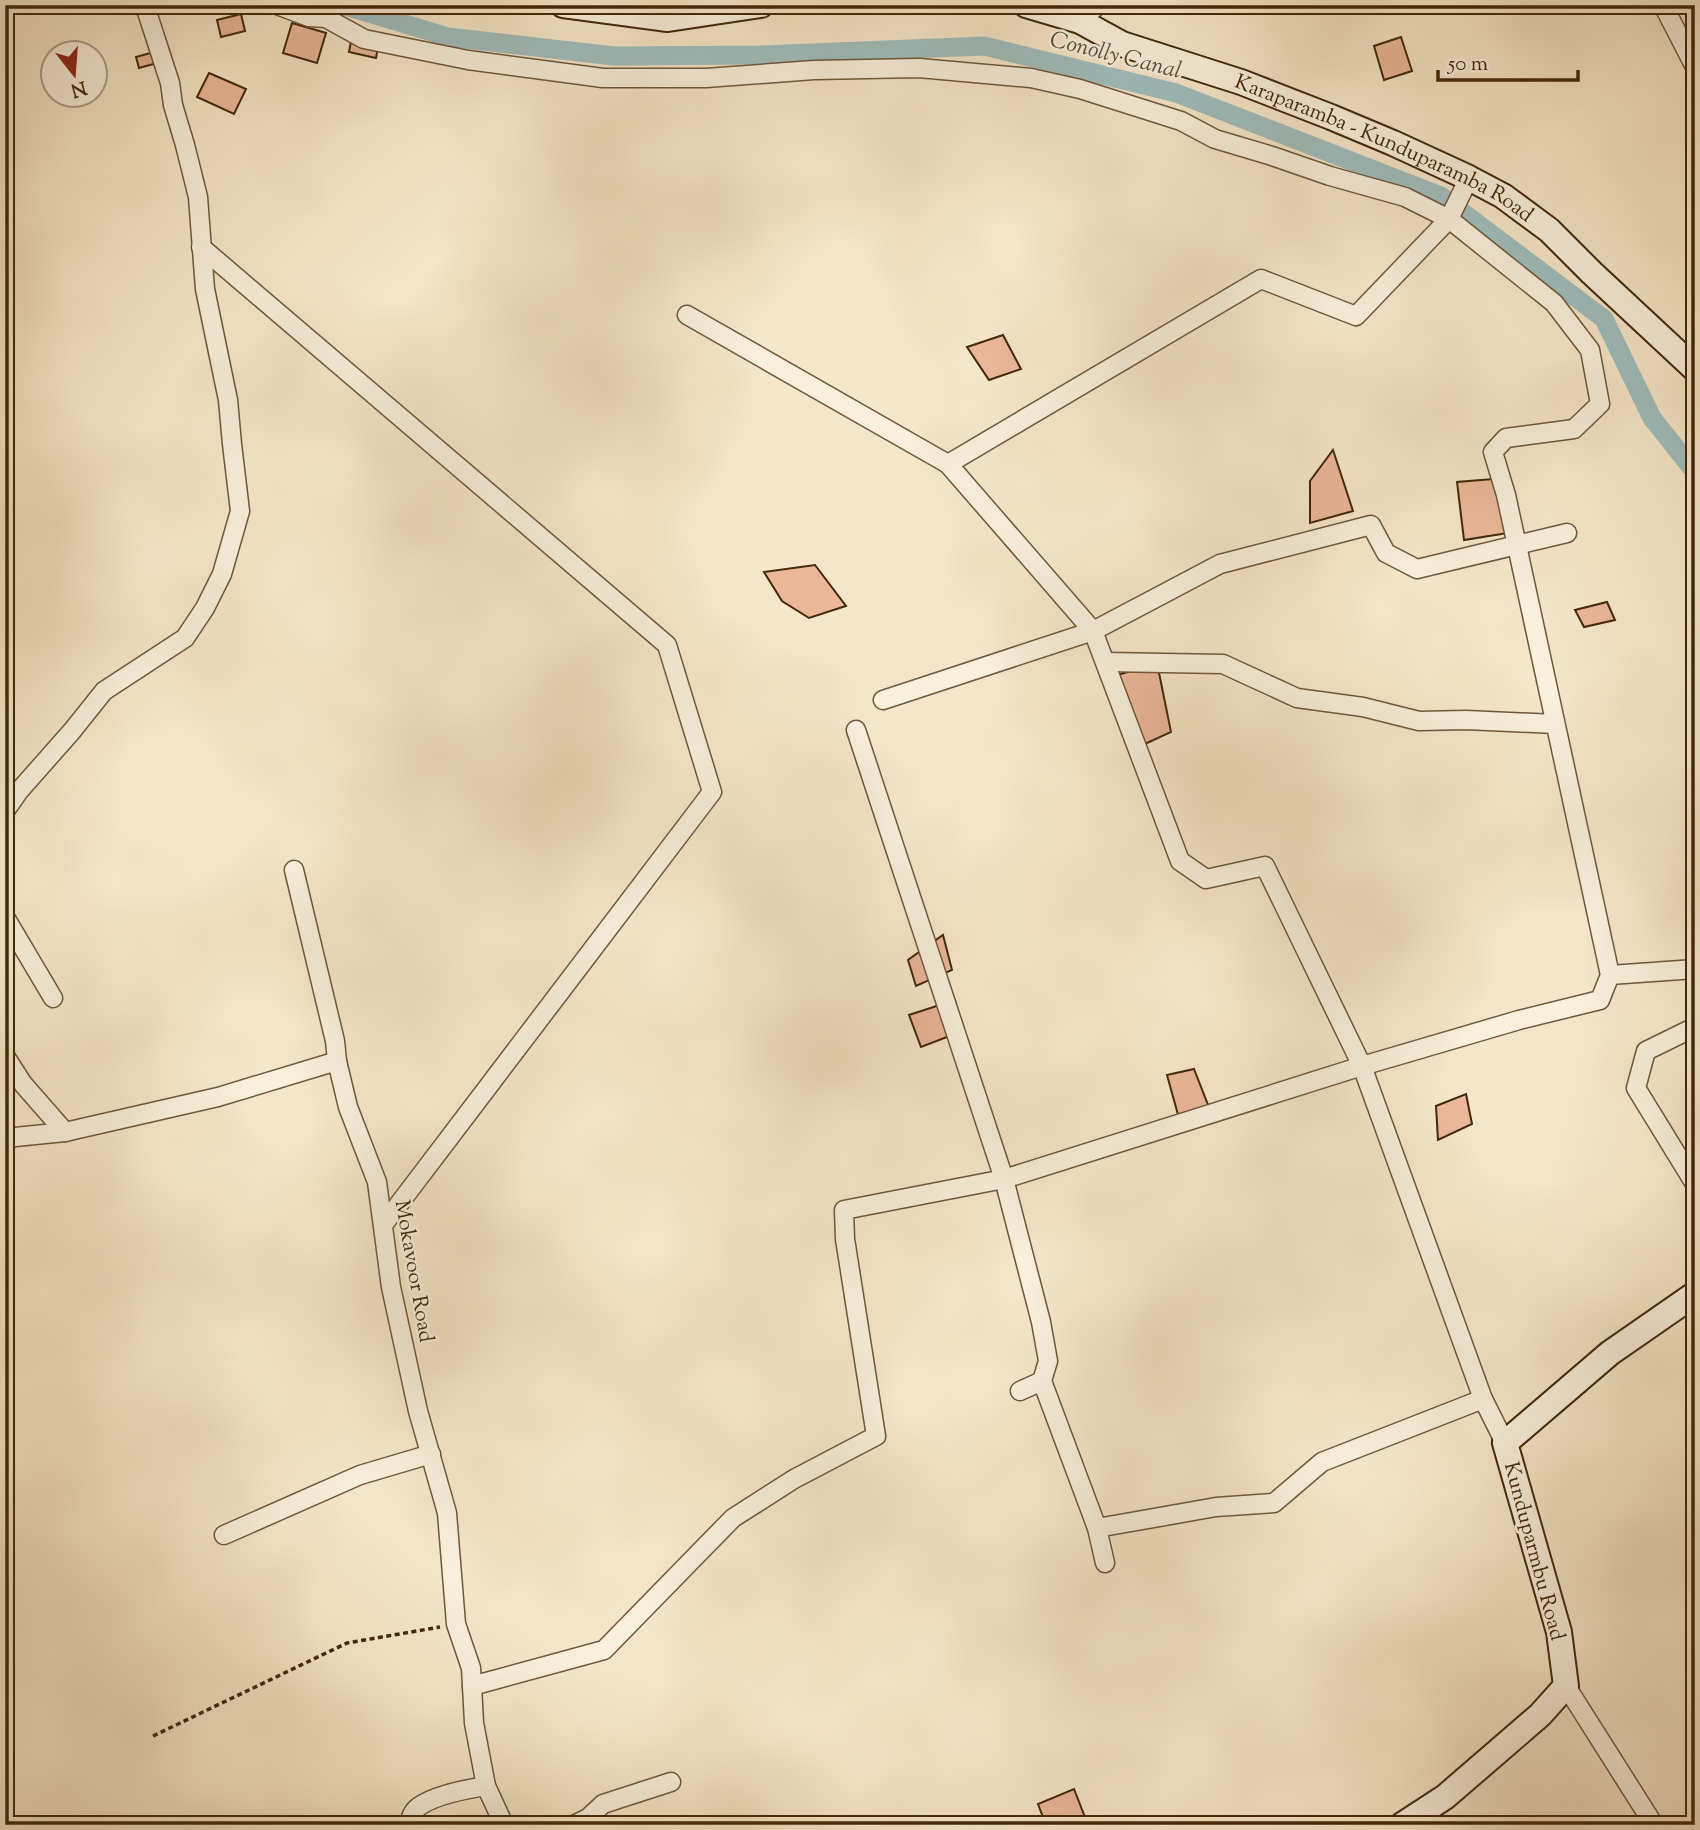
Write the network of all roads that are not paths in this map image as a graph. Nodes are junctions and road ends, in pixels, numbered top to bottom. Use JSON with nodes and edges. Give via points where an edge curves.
{"nodes":[{"id":1,"x":143,"y":5,"type":"edge"},
{"id":2,"x":277,"y":5,"type":"edge"},
{"id":3,"x":563,"y":5,"type":"edge"},
{"id":4,"x":761,"y":5,"type":"edge"},
{"id":5,"x":1026,"y":5,"type":"edge"},
{"id":6,"x":1663,"y":5,"type":"edge"},
{"id":7,"x":1089,"y":13,"type":"edge"},
{"id":8,"x":1695,"y":67,"type":"edge"},
{"id":9,"x":1469,"y":178,"type":"junction"},
{"id":10,"x":1449,"y":219,"type":"junction"},
{"id":11,"x":201,"y":247,"type":"junction"},
{"id":12,"x":687,"y":315,"type":"dead end"},
{"id":13,"x":1695,"y":369,"type":"edge"},
{"id":14,"x":948,"y":464,"type":"junction"},
{"id":15,"x":1567,"y":533,"type":"dead end"},
{"id":16,"x":1517,"y":545,"type":"junction"},
{"id":17,"x":1093,"y":631,"type":"junction"},
{"id":18,"x":1105,"y":662,"type":"junction"},
{"id":19,"x":883,"y":700,"type":"dead end"},
{"id":20,"x":1555,"y":724,"type":"junction"},
{"id":21,"x":856,"y":730,"type":"dead end"},
{"id":22,"x":5,"y":811,"type":"edge"},
{"id":23,"x":294,"y":870,"type":"dead end"},
{"id":24,"x":5,"y":917,"type":"edge"},
{"id":25,"x":1695,"y":969,"type":"edge"},
{"id":26,"x":1610,"y":975,"type":"junction"},
{"id":27,"x":53,"y":998,"type":"dead end"},
{"id":28,"x":1695,"y":1027,"type":"edge"},
{"id":29,"x":5,"y":1056,"type":"edge"},
{"id":30,"x":337,"y":1061,"type":"junction"},
{"id":31,"x":1362,"y":1066,"type":"junction"},
{"id":32,"x":65,"y":1132,"type":"junction"},
{"id":33,"x":5,"y":1138,"type":"edge"},
{"id":34,"x":1003,"y":1179,"type":"junction"},
{"id":35,"x":1695,"y":1184,"type":"edge"},
{"id":36,"x":383,"y":1225,"type":"junction"},
{"id":37,"x":1695,"y":1294,"type":"edge"},
{"id":38,"x":1042,"y":1381,"type":"junction"},
{"id":39,"x":1020,"y":1391,"type":"dead end"},
{"id":40,"x":1483,"y":1399,"type":"junction"},
{"id":41,"x":1505,"y":1443,"type":"junction"},
{"id":42,"x":431,"y":1454,"type":"junction"},
{"id":43,"x":1097,"y":1528,"type":"junction"},
{"id":44,"x":224,"y":1535,"type":"dead end"},
{"id":45,"x":1105,"y":1563,"type":"dead end"},
{"id":46,"x":472,"y":1686,"type":"junction"},
{"id":47,"x":1566,"y":1686,"type":"junction"},
{"id":48,"x":671,"y":1782,"type":"dead end"},
{"id":49,"x":486,"y":1786,"type":"junction"},
{"id":50,"x":409,"y":1824,"type":"edge"},
{"id":51,"x":504,"y":1825,"type":"edge"},
{"id":52,"x":574,"y":1825,"type":"edge"},
{"id":53,"x":1402,"y":1825,"type":"edge"},
{"id":54,"x":1654,"y":1825,"type":"edge"}],
"edges":[{"from":1,"to":11,"type":"street","via":[[186,145],[198,197]]},
{"from":2,"to":10,"type":"street","via":[[326,18],[365,38],[468,60],[603,78],[706,78],[867,68],[1031,78],[1181,121],[1215,139],[1405,197]]},
{"from":3,"to":4,"type":"main road","via":[[668,19]]},
{"from":5,"to":7,"type":"main road","name":"Karaparamba - Kunduparamba Road"},
{"from":6,"to":8,"type":"street"},
{"from":7,"to":9,"type":"main road","name":"Karaparamba - Kunduparamba Road","via":[[1122,44],[1267,92]]},
{"from":9,"to":10,"type":"street"},
{"from":9,"to":13,"type":"main road","name":"Karaparamba - Kunduparamba Road","via":[[1549,230]]},
{"from":10,"to":14,"type":"street","via":[[1356,316],[1261,279]]},
{"from":10,"to":16,"type":"street","via":[[1554,303],[1590,350],[1600,404],[1574,429],[1506,438],[1493,452]]},
{"from":11,"to":22,"type":"street","via":[[228,400],[240,511],[222,574],[185,638],[104,691]]},
{"from":11,"to":36,"type":"street","via":[[667,645],[712,792]]},
{"from":12,"to":14,"type":"street"},
{"from":14,"to":17,"type":"street"},
{"from":15,"to":16,"type":"street"},
{"from":16,"to":17,"type":"street","via":[[1417,569],[1386,553],[1371,525],[1220,564]]},
{"from":16,"to":20,"type":"street"},
{"from":17,"to":18,"type":"street"},
{"from":17,"to":19,"type":"street"},
{"from":18,"to":20,"type":"street","via":[[1223,664],[1297,698],[1419,721]]},
{"from":18,"to":31,"type":"street","via":[[1180,861],[1206,879],[1265,866]]},
{"from":20,"to":26,"type":"street"},
{"from":21,"to":34,"type":"street"},
{"from":23,"to":30,"type":"street","name":"Mokavoor Road"},
{"from":24,"to":27,"type":"street"},
{"from":25,"to":26,"type":"street"},
{"from":26,"to":31,"type":"street","via":[[1600,1000]]},
{"from":28,"to":35,"type":"street","via":[[1646,1051],[1636,1088]]},
{"from":29,"to":32,"type":"street"},
{"from":30,"to":32,"type":"street","via":[[218,1097]]},
{"from":30,"to":36,"type":"street","name":"Mokavoor Road","via":[[348,1107],[377,1182]]},
{"from":31,"to":34,"type":"street"},
{"from":31,"to":40,"type":"street"},
{"from":32,"to":33,"type":"street"},
{"from":34,"to":38,"type":"street","via":[[1041,1322],[1048,1361]]},
{"from":34,"to":46,"type":"street","via":[[844,1210],[876,1436],[733,1518],[604,1650]]},
{"from":36,"to":42,"type":"street","name":"Mokavoor Road","via":[[391,1287]]},
{"from":37,"to":41,"type":"main road","name":"Kunduparmbu Road","via":[[1610,1353]]},
{"from":38,"to":39,"type":"street"},
{"from":38,"to":43,"type":"street"},
{"from":40,"to":41,"type":"street"},
{"from":40,"to":43,"type":"street","via":[[1322,1462],[1274,1503],[1216,1507]]},
{"from":41,"to":47,"type":"main road","name":"Kunduparmbu Road","via":[[1559,1632]]},
{"from":42,"to":44,"type":"street","via":[[360,1475]]},
{"from":42,"to":46,"type":"street","name":"Mokavoor Road","via":[[447,1513],[456,1624],[471,1668]]},
{"from":43,"to":45,"type":"street"},
{"from":46,"to":49,"type":"street","name":"Mokavoor Road"},
{"from":47,"to":53,"type":"main road","via":[[1540,1715],[1445,1797]]},
{"from":47,"to":54,"type":"street"},
{"from":48,"to":52,"type":"street","via":[[603,1804]]},
{"from":49,"to":50,"type":"street","via":[[435,1798],[416,1808]]},
{"from":49,"to":51,"type":"street","name":"Mokavoor Road"}]}
